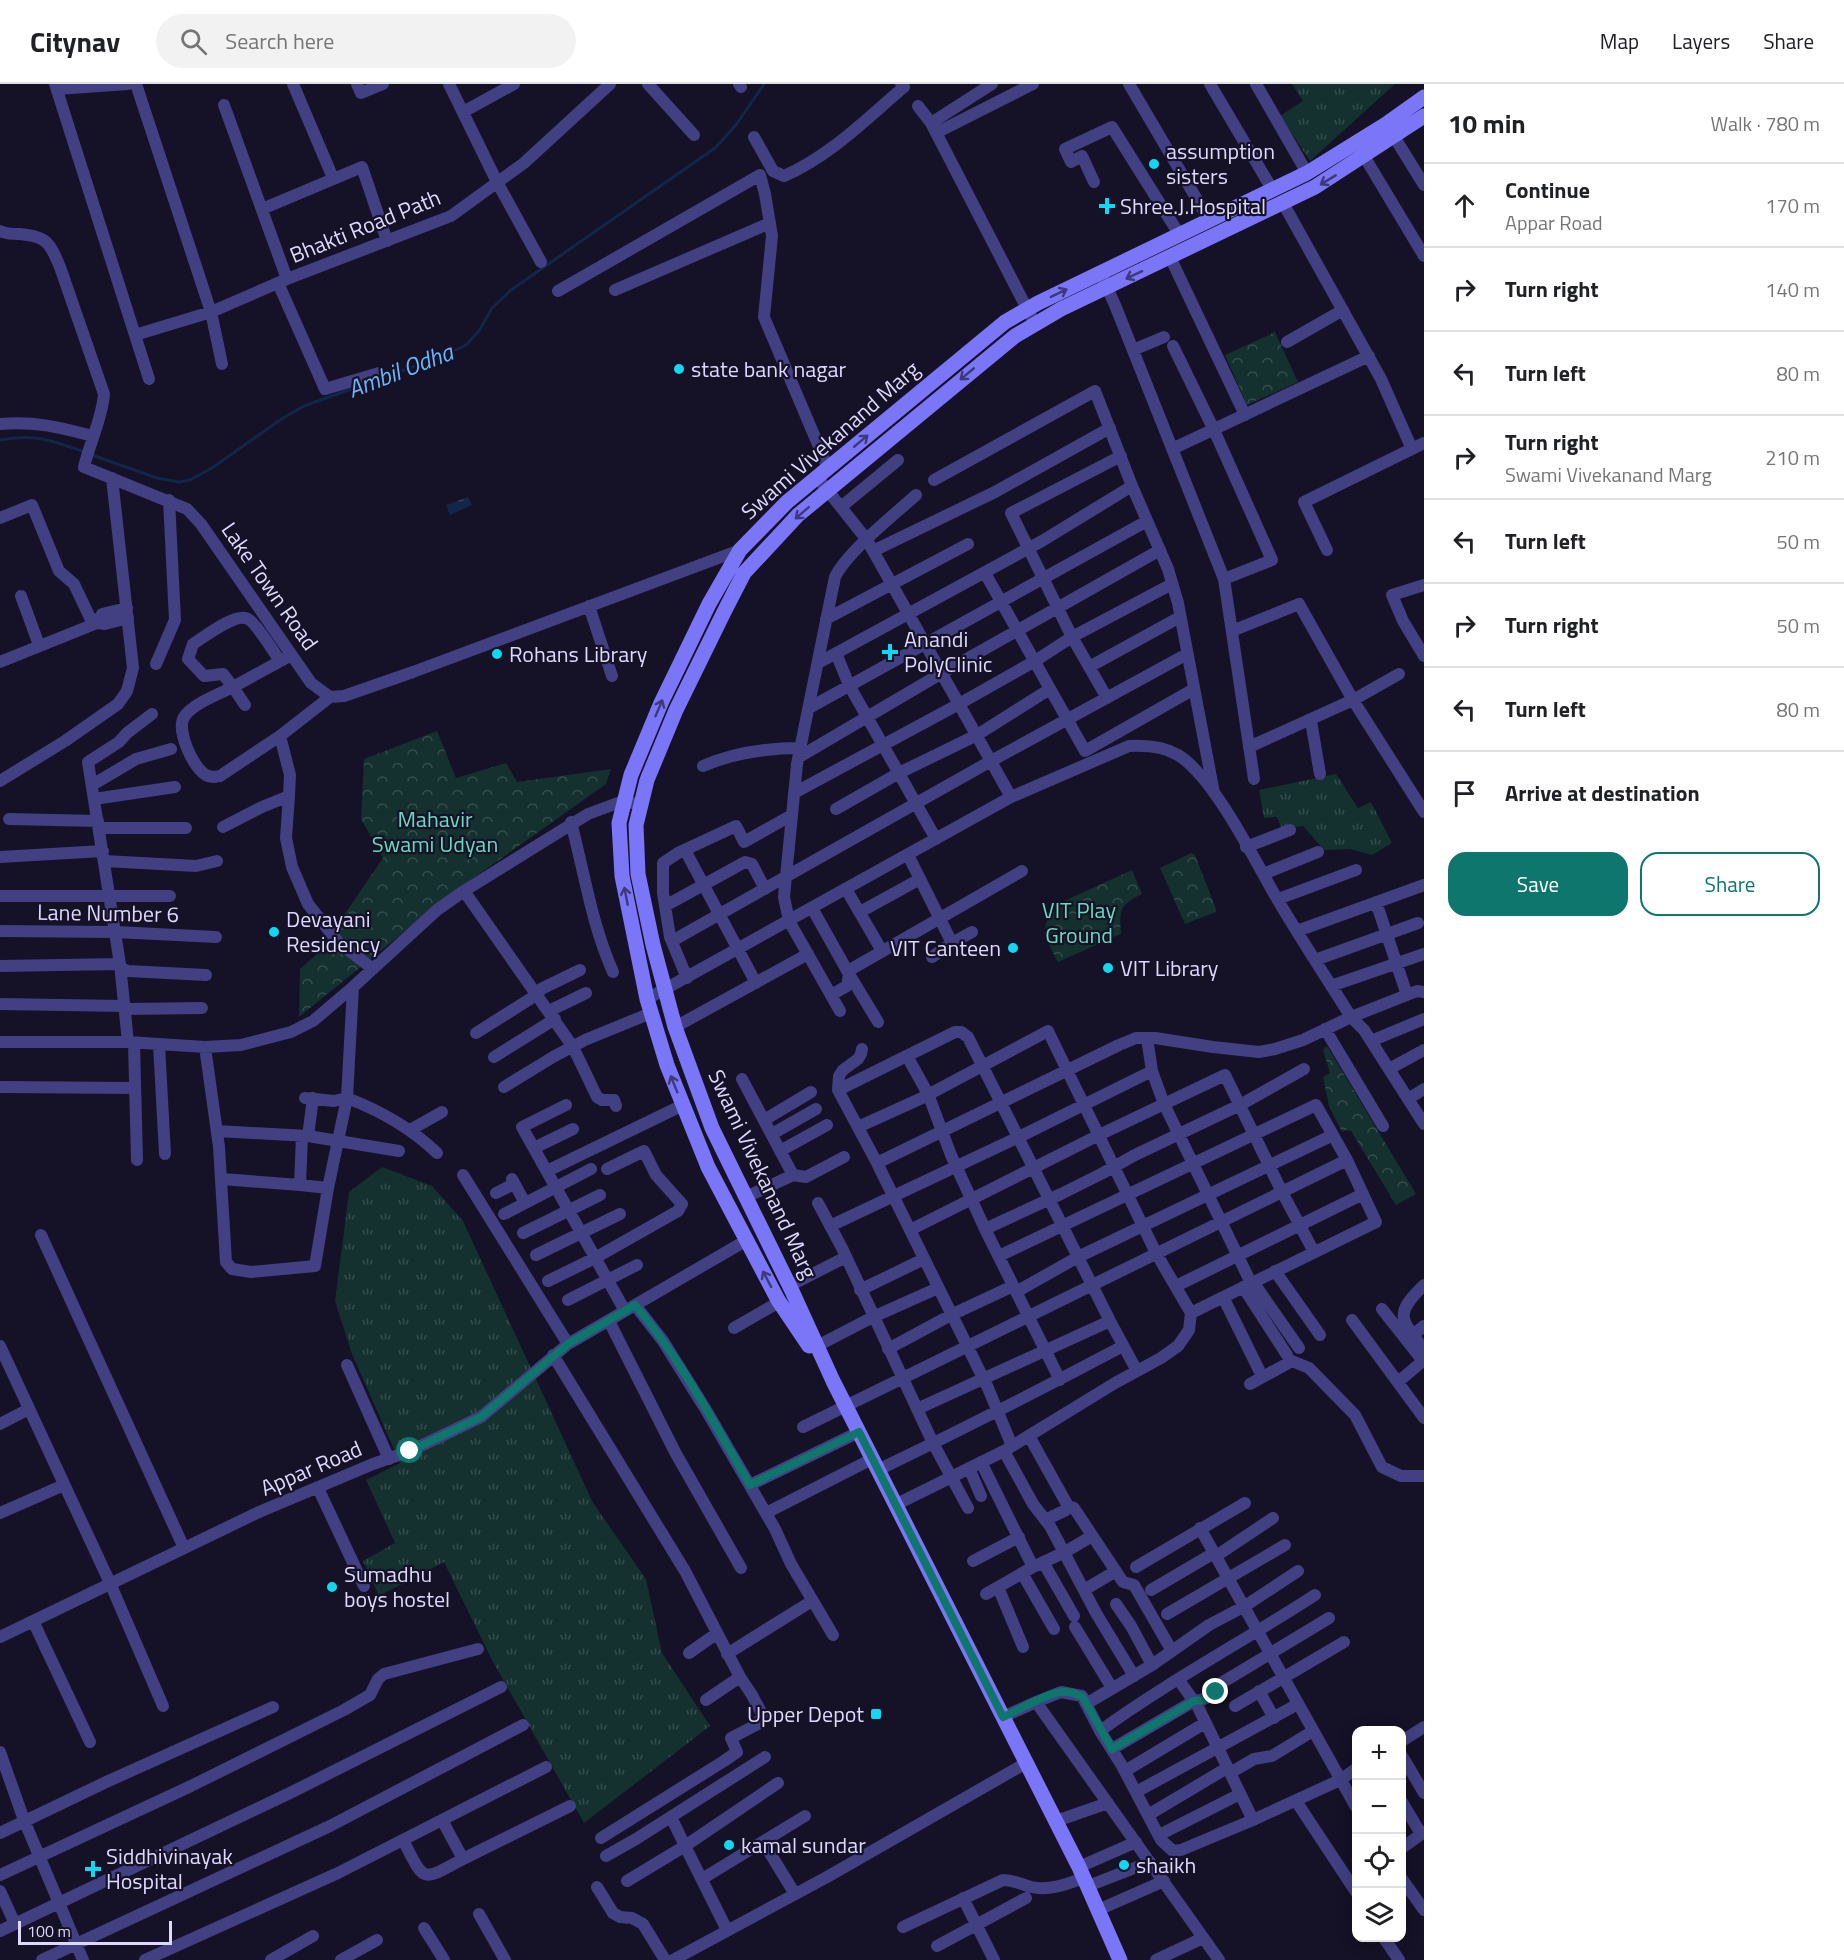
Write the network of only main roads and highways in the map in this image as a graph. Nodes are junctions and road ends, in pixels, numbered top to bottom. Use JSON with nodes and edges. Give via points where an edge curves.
{"nodes":[{"id":1,"x":1424,"y":97,"type":"edge"},
{"id":2,"x":1424,"y":116,"type":"edge"},
{"id":3,"x":1390,"y":130,"type":"junction"},
{"id":4,"x":833,"y":1381,"type":"junction"},
{"id":5,"x":1116,"y":1959,"type":"edge"}],
"edges":[{"from":1,"to":3,"type":"main road","name":"Swami Vivekanand Marg"},
{"from":2,"to":3,"type":"main road","name":"Swami Vivekanand Marg"},
{"from":3,"to":4,"type":"main road","name":"Swami Vivekanand Marg","one_way":true,"via":[[1364,156],[1315,187],[1061,309],[985,359],[798,515],[744,573],[676,710],[647,780],[636,825],[639,874],[652,945],[675,1027],[712,1128]]},
{"from":4,"to":3,"type":"main road","name":"Swami Vivekanand Marg","one_way":true,"via":[[779,1302],[708,1167],[667,1065],[649,1006],[622,876],[619,823],[631,775],[661,703],[740,550],[787,502],[974,346],[1028,309]]},
{"from":4,"to":5,"type":"main road","name":"Swami Vivekanand Marg","via":[[1084,1877]]}]}
